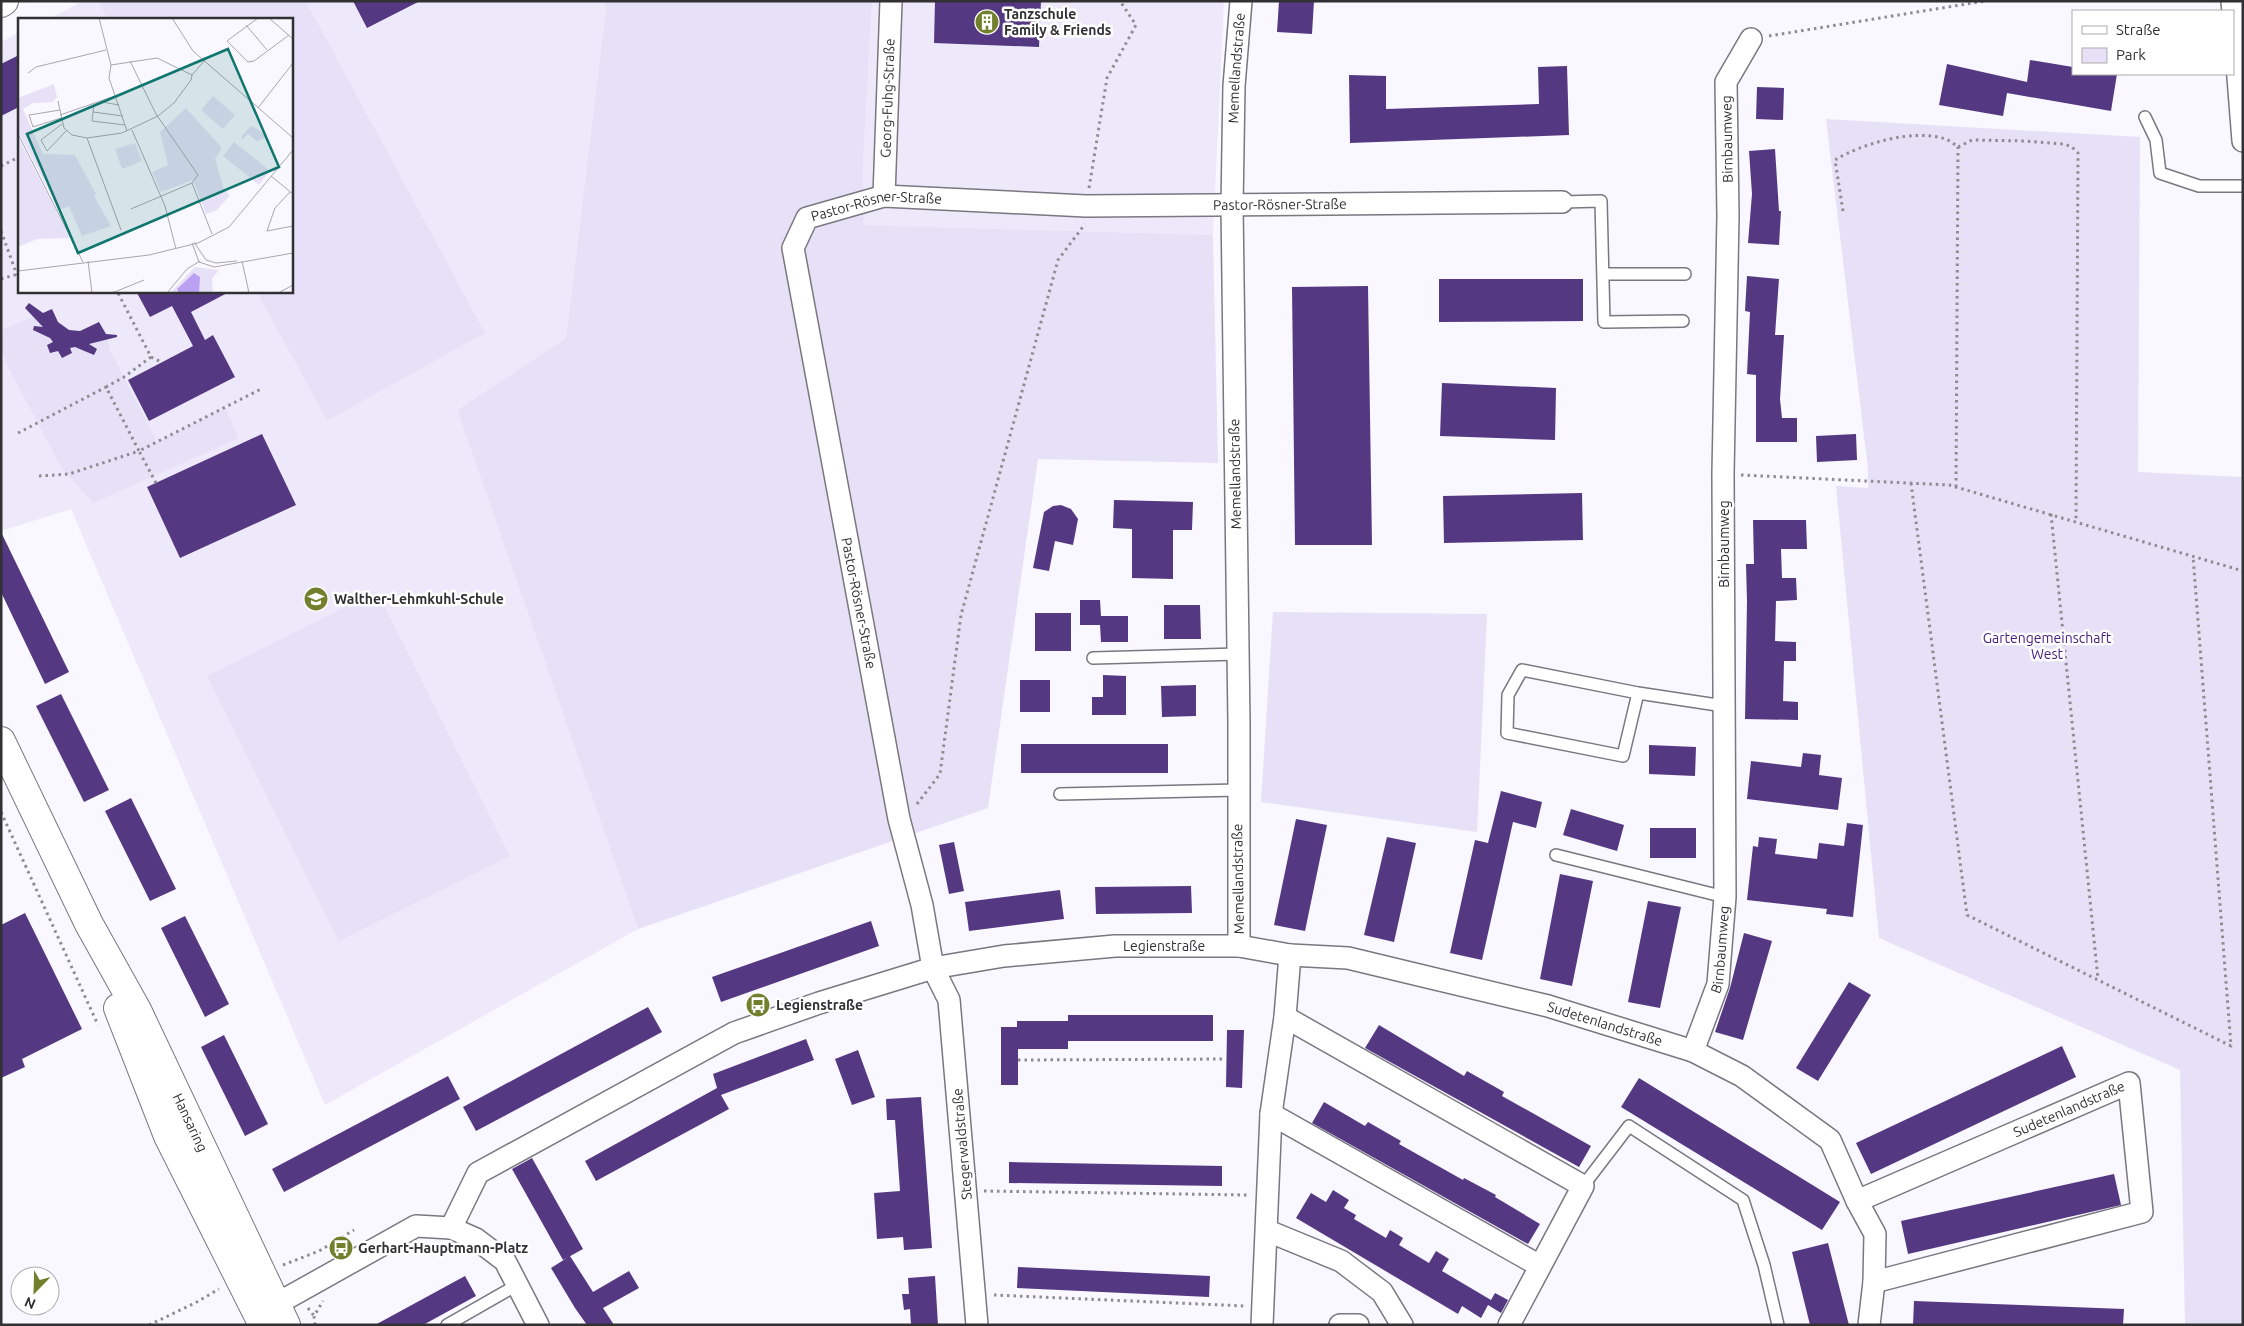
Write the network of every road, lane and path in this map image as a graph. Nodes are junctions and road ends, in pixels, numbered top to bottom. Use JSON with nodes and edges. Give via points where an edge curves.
{"nodes":[{"id":1,"x":891,"y":1,"type":"edge"},
{"id":2,"x":1120,"y":1,"type":"edge"},
{"id":3,"x":1241,"y":1,"type":"edge"},
{"id":4,"x":1985,"y":1,"type":"edge"},
{"id":5,"x":2234,"y":26,"type":"edge"},
{"id":6,"x":1751,"y":39,"type":"joint"},
{"id":7,"x":2145,"y":117,"type":"dead end"},
{"id":8,"x":2243,"y":141,"type":"edge"},
{"id":9,"x":1958,"y":146,"type":"junction"},
{"id":10,"x":18,"y":158,"type":"edge"},
{"id":11,"x":1,"y":166,"type":"edge"},
{"id":12,"x":2243,"y":186,"type":"edge"},
{"id":13,"x":884,"y":196,"type":"junction"},
{"id":14,"x":1562,"y":202,"type":"joint"},
{"id":15,"x":1086,"y":206,"type":"junction"},
{"id":16,"x":1232,"y":206,"type":"junction"},
{"id":17,"x":1843,"y":211,"type":"dead end"},
{"id":18,"x":1,"y":231,"type":"edge"},
{"id":19,"x":18,"y":274,"type":"edge"},
{"id":20,"x":1603,"y":274,"type":"junction"},
{"id":21,"x":1686,"y":274,"type":"dead end"},
{"id":22,"x":1,"y":279,"type":"edge"},
{"id":23,"x":118,"y":292,"type":"edge"},
{"id":24,"x":1683,"y":321,"type":"dead end"},
{"id":25,"x":151,"y":357,"type":"junction"},
{"id":26,"x":161,"y":362,"type":"dead end"},
{"id":27,"x":106,"y":387,"type":"junction"},
{"id":28,"x":262,"y":389,"type":"dead end"},
{"id":29,"x":18,"y":433,"type":"dead end"},
{"id":30,"x":140,"y":451,"type":"junction"},
{"id":31,"x":1723,"y":474,"type":"junction"},
{"id":32,"x":40,"y":476,"type":"dead end"},
{"id":33,"x":156,"y":483,"type":"dead end"},
{"id":34,"x":1911,"y":483,"type":"junction"},
{"id":35,"x":1956,"y":487,"type":"junction"},
{"id":36,"x":2051,"y":514,"type":"junction"},
{"id":37,"x":2076,"y":522,"type":"junction"},
{"id":38,"x":2193,"y":556,"type":"junction"},
{"id":39,"x":2243,"y":571,"type":"edge"},
{"id":40,"x":1238,"y":654,"type":"junction"},
{"id":41,"x":1093,"y":658,"type":"dead end"},
{"id":42,"x":1638,"y":693,"type":"junction"},
{"id":43,"x":1724,"y":706,"type":"junction"},
{"id":44,"x":1,"y":741,"type":"edge"},
{"id":45,"x":1238,"y":790,"type":"junction"},
{"id":46,"x":1060,"y":794,"type":"dead end"},
{"id":47,"x":899,"y":819,"type":"junction"},
{"id":48,"x":1556,"y":855,"type":"dead end"},
{"id":49,"x":1725,"y":898,"type":"junction"},
{"id":50,"x":1239,"y":946,"type":"junction"},
{"id":51,"x":1290,"y":955,"type":"junction"},
{"id":52,"x":933,"y":968,"type":"junction"},
{"id":53,"x":2098,"y":980,"type":"junction"},
{"id":54,"x":1286,"y":1017,"type":"junction"},
{"id":55,"x":1693,"y":1052,"type":"junction"},
{"id":56,"x":1226,"y":1059,"type":"dead end"},
{"id":57,"x":1018,"y":1060,"type":"dead end"},
{"id":58,"x":1272,"y":1114,"type":"junction"},
{"id":59,"x":1583,"y":1186,"type":"junction"},
{"id":60,"x":966,"y":1191,"type":"junction"},
{"id":61,"x":1269,"y":1195,"type":"junction"},
{"id":62,"x":1857,"y":1201,"type":"junction"},
{"id":63,"x":451,"y":1228,"type":"junction"},
{"id":64,"x":354,"y":1230,"type":"dead end"},
{"id":65,"x":1268,"y":1231,"type":"junction"},
{"id":66,"x":282,"y":1265,"type":"dead end"},
{"id":67,"x":1540,"y":1266,"type":"junction"},
{"id":68,"x":1874,"y":1282,"type":"junction"},
{"id":69,"x":517,"y":1285,"type":"junction"},
{"id":70,"x":975,"y":1294,"type":"junction"},
{"id":71,"x":225,"y":1295,"type":"dead end"},
{"id":72,"x":1262,"y":1316,"type":"edge"},
{"id":73,"x":270,"y":1317,"type":"edge"},
{"id":74,"x":149,"y":1325,"type":"edge"},
{"id":75,"x":448,"y":1325,"type":"edge"},
{"id":76,"x":538,"y":1325,"type":"edge"},
{"id":77,"x":977,"y":1325,"type":"edge"},
{"id":78,"x":1340,"y":1325,"type":"edge"},
{"id":79,"x":1358,"y":1325,"type":"edge"},
{"id":80,"x":1402,"y":1325,"type":"edge"},
{"id":81,"x":1509,"y":1325,"type":"edge"},
{"id":82,"x":1778,"y":1325,"type":"edge"},
{"id":83,"x":1869,"y":1325,"type":"edge"}],
"edges":[{"from":1,"to":13,"type":"street","name":"Georg-Fuhg-Straße"},
{"from":2,"to":15,"type":"path","via":[[1136,25],[1107,78]]},
{"from":3,"to":16,"type":"street","name":"Memellandstraße","via":[[1234,86]]},
{"from":4,"to":6,"type":"path"},
{"from":5,"to":8,"type":"street"},
{"from":6,"to":31,"type":"street","name":"Birnbaumweg","via":[[1726,82],[1728,216]]},
{"from":7,"to":12,"type":"lane","via":[[2156,140],[2160,173],[2200,186]]},
{"from":9,"to":17,"type":"path","via":[[1945,139],[1923,136],[1889,140],[1841,156],[1835,160]]},
{"from":9,"to":35,"type":"path"},
{"from":9,"to":37,"type":"path","via":[[1972,140],[2024,141],[2064,144],[2078,153]]},
{"from":10,"to":11,"type":"path"},
{"from":13,"to":15,"type":"street","name":"Pastor-Rösner-Straße"},
{"from":13,"to":47,"type":"street","name":"Pastor-Rösner-Straße","via":[[807,218],[792,248]]},
{"from":14,"to":16,"type":"street","name":"Pastor-Rösner-Straße"},
{"from":14,"to":20,"type":"lane","via":[[1601,201]]},
{"from":15,"to":16,"type":"street","name":"Pastor-Rösner-Straße"},
{"from":15,"to":47,"type":"path","via":[[1085,224],[1058,260],[961,615],[940,774],[923,798]]},
{"from":16,"to":40,"type":"street","name":"Memellandstraße"},
{"from":18,"to":19,"type":"path"},
{"from":19,"to":22,"type":"path"},
{"from":20,"to":21,"type":"lane"},
{"from":20,"to":24,"type":"lane","via":[[1604,322]]},
{"from":23,"to":25,"type":"path"},
{"from":25,"to":26,"type":"path"},
{"from":25,"to":27,"type":"path"},
{"from":27,"to":29,"type":"path"},
{"from":27,"to":30,"type":"path"},
{"from":28,"to":30,"type":"path"},
{"from":30,"to":32,"type":"path","via":[[68,474]]},
{"from":30,"to":33,"type":"path"},
{"from":31,"to":34,"type":"path"},
{"from":31,"to":43,"type":"street","name":"Birnbaumweg"},
{"from":34,"to":35,"type":"path"},
{"from":34,"to":53,"type":"path","via":[[1967,915]]},
{"from":35,"to":36,"type":"path"},
{"from":36,"to":37,"type":"path"},
{"from":36,"to":53,"type":"path"},
{"from":37,"to":38,"type":"path"},
{"from":38,"to":39,"type":"path"},
{"from":38,"to":53,"type":"path","via":[[2231,1046]]},
{"from":40,"to":41,"type":"lane"},
{"from":40,"to":45,"type":"street","name":"Memellandstraße"},
{"from":42,"to":42,"type":"lane","via":[[1522,670],[1508,695],[1507,733],[1623,756]]},
{"from":42,"to":43,"type":"lane"},
{"from":43,"to":49,"type":"street","name":"Birnbaumweg"},
{"from":44,"to":73,"type":"main road","name":"Hansaring","via":[[89,924],[137,1010]]},
{"from":45,"to":46,"type":"lane"},
{"from":45,"to":50,"type":"street","name":"Memellandstraße"},
{"from":47,"to":52,"type":"street","name":"Pastor-Rösner-Straße","via":[[922,905]]},
{"from":48,"to":49,"type":"lane"},
{"from":49,"to":55,"type":"street","name":"Birnbaumweg","via":[[1718,984]]},
{"from":50,"to":51,"type":"street","name":"Sudetenlandstraße"},
{"from":50,"to":52,"type":"street","name":"Legienstraße","via":[[1114,946],[1004,956]]},
{"from":51,"to":54,"type":"street"},
{"from":51,"to":55,"type":"street","name":"Sudetenlandstraße","via":[[1348,958],[1501,994]]},
{"from":52,"to":60,"type":"street","name":"Stegerwaldstraße","via":[[949,1000]]},
{"from":52,"to":63,"type":"street","name":"Legienstraße","via":[[734,1032],[478,1173]]},
{"from":54,"to":58,"type":"street"},
{"from":54,"to":59,"type":"street"},
{"from":55,"to":62,"type":"street","name":"Sudetenlandstraße","via":[[1742,1076],[1830,1140]]},
{"from":56,"to":57,"type":"path"},
{"from":58,"to":61,"type":"street"},
{"from":58,"to":67,"type":"street"},
{"from":59,"to":67,"type":"street"},
{"from":59,"to":82,"type":"lane","via":[[1629,1126],[1743,1200]]},
{"from":60,"to":61,"type":"path"},
{"from":60,"to":70,"type":"street","name":"Stegerwaldstraße"},
{"from":61,"to":65,"type":"street"},
{"from":62,"to":68,"type":"street","name":"Sudetenlandstraße","via":[[1876,1234]]},
{"from":62,"to":68,"type":"street","name":"Sudetenlandstraße","via":[[2129,1083],[2142,1212]]},
{"from":63,"to":69,"type":"street","via":[[476,1239],[505,1261]]},
{"from":63,"to":73,"type":"street","via":[[416,1226]]},
{"from":64,"to":66,"type":"path","via":[[319,1251]]},
{"from":65,"to":72,"type":"street"},
{"from":65,"to":80,"type":"street","via":[[1341,1261],[1382,1292]]},
{"from":67,"to":81,"type":"street"},
{"from":68,"to":83,"type":"street","name":"Sudetenlandstraße"},
{"from":69,"to":75,"type":"lane"},
{"from":69,"to":76,"type":"street"},
{"from":70,"to":72,"type":"path"},
{"from":70,"to":77,"type":"street","name":"Stegerwaldstraße"},
{"from":71,"to":74,"type":"path","via":[[221,1288]]},
{"from":78,"to":79,"type":"street"}]}
